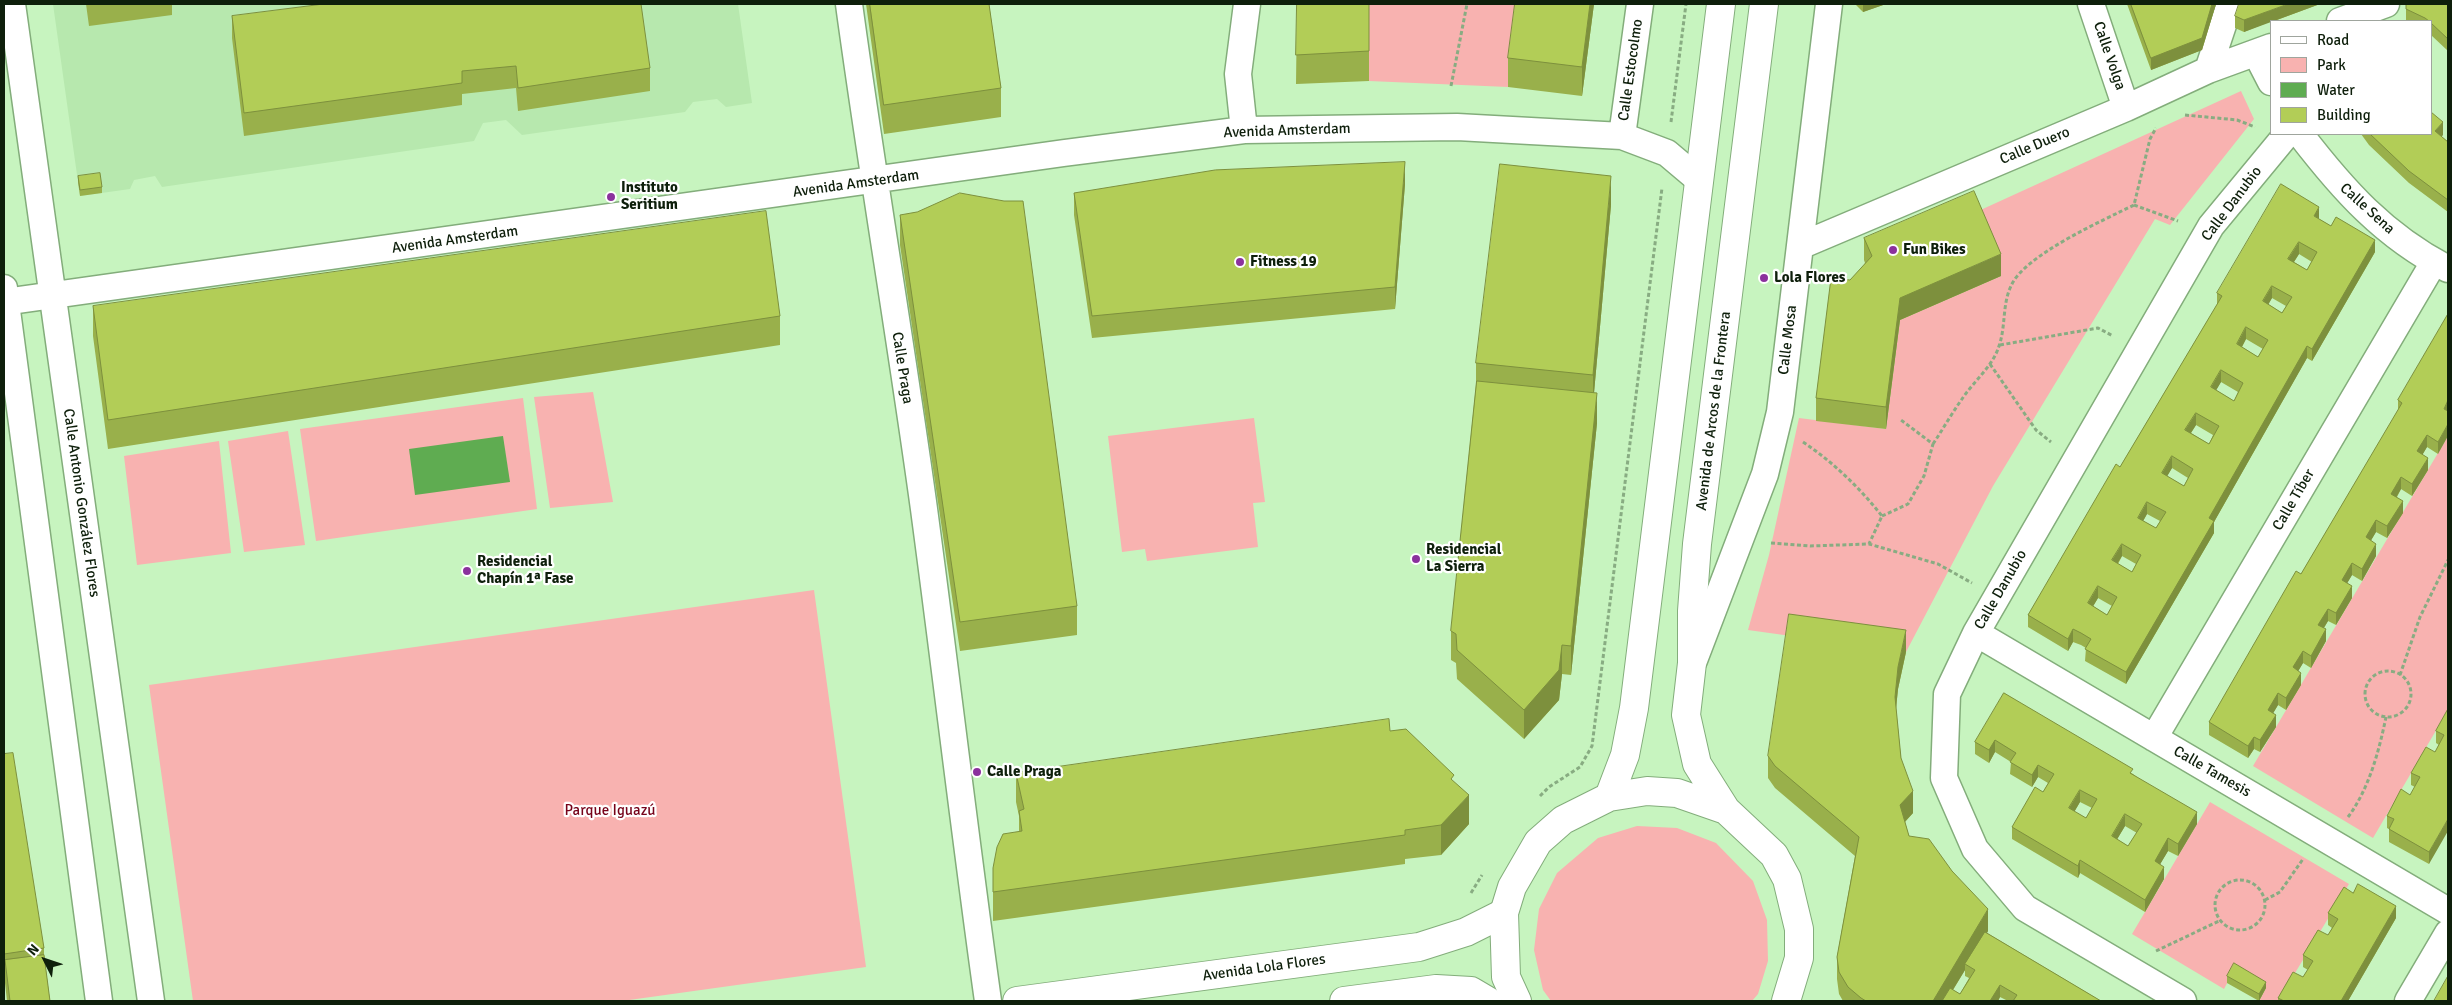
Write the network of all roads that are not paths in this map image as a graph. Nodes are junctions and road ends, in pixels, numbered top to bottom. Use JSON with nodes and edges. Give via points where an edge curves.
{"nodes":[{"id":1,"x":12,"y":4,"type":"edge"},
{"id":2,"x":849,"y":4,"type":"edge"},
{"id":3,"x":1247,"y":4,"type":"edge"},
{"id":4,"x":1640,"y":4,"type":"edge"},
{"id":5,"x":1721,"y":4,"type":"edge"},
{"id":6,"x":1764,"y":4,"type":"edge"},
{"id":7,"x":1829,"y":4,"type":"edge"},
{"id":8,"x":2091,"y":4,"type":"edge"},
{"id":9,"x":2230,"y":4,"type":"edge"},
{"id":10,"x":2386,"y":4,"type":"edge"},
{"id":11,"x":2343,"y":20,"type":"edge"},
{"id":12,"x":2263,"y":50,"type":"edge"},
{"id":13,"x":2208,"y":70,"type":"junction"},
{"id":14,"x":2270,"y":78,"type":"edge"},
{"id":15,"x":2126,"y":108,"type":"junction"},
{"id":16,"x":1244,"y":130,"type":"junction"},
{"id":17,"x":2301,"y":135,"type":"edge"},
{"id":18,"x":1622,"y":136,"type":"junction"},
{"id":19,"x":2282,"y":141,"type":"edge"},
{"id":20,"x":1699,"y":180,"type":"junction"},
{"id":21,"x":874,"y":181,"type":"junction"},
{"id":22,"x":1800,"y":246,"type":"junction"},
{"id":23,"x":2441,"y":266,"type":"edge"},
{"id":24,"x":52,"y":296,"type":"junction"},
{"id":25,"x":4,"y":297,"type":"edge"},
{"id":26,"x":1976,"y":633,"type":"junction"},
{"id":27,"x":1692,"y":663,"type":"junction"},
{"id":28,"x":2154,"y":738,"type":"junction"},
{"id":29,"x":1609,"y":797,"type":"junction"},
{"id":30,"x":1726,"y":810,"type":"junction"},
{"id":31,"x":2448,"y":911,"type":"edge"},
{"id":32,"x":1504,"y":913,"type":"junction"},
{"id":33,"x":2448,"y":933,"type":"edge"},
{"id":34,"x":99,"y":1001,"type":"edge"},
{"id":35,"x":150,"y":1001,"type":"edge"},
{"id":36,"x":988,"y":1001,"type":"edge"},
{"id":37,"x":1017,"y":1001,"type":"edge"},
{"id":38,"x":1344,"y":1001,"type":"edge"},
{"id":39,"x":1488,"y":1001,"type":"edge"},
{"id":40,"x":1517,"y":1001,"type":"edge"},
{"id":41,"x":1786,"y":1001,"type":"edge"},
{"id":42,"x":2183,"y":1001,"type":"edge"},
{"id":43,"x":2408,"y":1001,"type":"edge"}],
"edges":[{"from":1,"to":24,"type":"street","name":"Calle Antonio González Flores"},
{"from":2,"to":21,"type":"street","name":"Calle Praga"},
{"from":3,"to":16,"type":"street","via":[[1238,74]]},
{"from":4,"to":18,"type":"street","name":"Calle Estocolmo"},
{"from":5,"to":20,"type":"main road"},
{"from":6,"to":27,"type":"main road","name":"Avenida de Arcos de la Frontera","via":[[1697,544]]},
{"from":7,"to":22,"type":"street","name":"Calle Mosa"},
{"from":8,"to":15,"type":"street","name":"Calle Volga"},
{"from":9,"to":13,"type":"street"},
{"from":10,"to":11,"type":"street"},
{"from":12,"to":13,"type":"street","name":"Calle Duero"},
{"from":12,"to":14,"type":"street"},
{"from":13,"to":15,"type":"street","name":"Calle Duero","via":[[2158,105]]},
{"from":15,"to":22,"type":"street","name":"Calle Duero"},
{"from":16,"to":18,"type":"street","name":"Avenida Amsterdam","via":[[1457,127]]},
{"from":16,"to":21,"type":"street","name":"Avenida Amsterdam"},
{"from":17,"to":23,"type":"street","name":"Calle Sena","via":[[2336,181],[2383,228]]},
{"from":18,"to":20,"type":"street","name":"Avenida Amsterdam","via":[[1667,154]]},
{"from":19,"to":26,"type":"street","name":"Calle Danubio","via":[[2211,226]]},
{"from":20,"to":29,"type":"main road","via":[[1633,717],[1625,755]]},
{"from":21,"to":24,"type":"street","name":"Avenida Amsterdam"},
{"from":21,"to":36,"type":"street","name":"Calle Praga","via":[[924,508]]},
{"from":22,"to":27,"type":"street","name":"Calle Mosa","via":[[1780,412],[1765,474]]},
{"from":23,"to":28,"type":"street","name":"Calle Tíber"},
{"from":24,"to":25,"type":"street","name":"Avenida Amsterdam"},
{"from":24,"to":35,"type":"street","name":"Calle Antonio González Flores"},
{"from":25,"to":34,"type":"street"},
{"from":26,"to":28,"type":"street","name":"Calle Tamesis"},
{"from":26,"to":42,"type":"street","name":"Calle Danubio","via":[[1947,694],[1944,778],[1975,848],[2026,908]]},
{"from":27,"to":30,"type":"main road","name":"Avenida de Arcos de la Frontera","via":[[1686,715],[1697,764]]},
{"from":28,"to":31,"type":"street","name":"Calle Tamesis"},
{"from":29,"to":30,"type":"main road","via":[[1647,790],[1677,793]]},
{"from":29,"to":32,"type":"main road","via":[[1563,820],[1538,842],[1512,887]]},
{"from":30,"to":41,"type":"main road","via":[[1774,855],[1787,879],[1799,929],[1798,958]]},
{"from":32,"to":37,"type":"main road","name":"Avenida Lola Flores","via":[[1466,932],[1419,947]]},
{"from":32,"to":40,"type":"main road","via":[[1506,976]]},
{"from":33,"to":43,"type":"street"},
{"from":38,"to":39,"type":"main road","via":[[1436,989],[1471,991]]}]}
